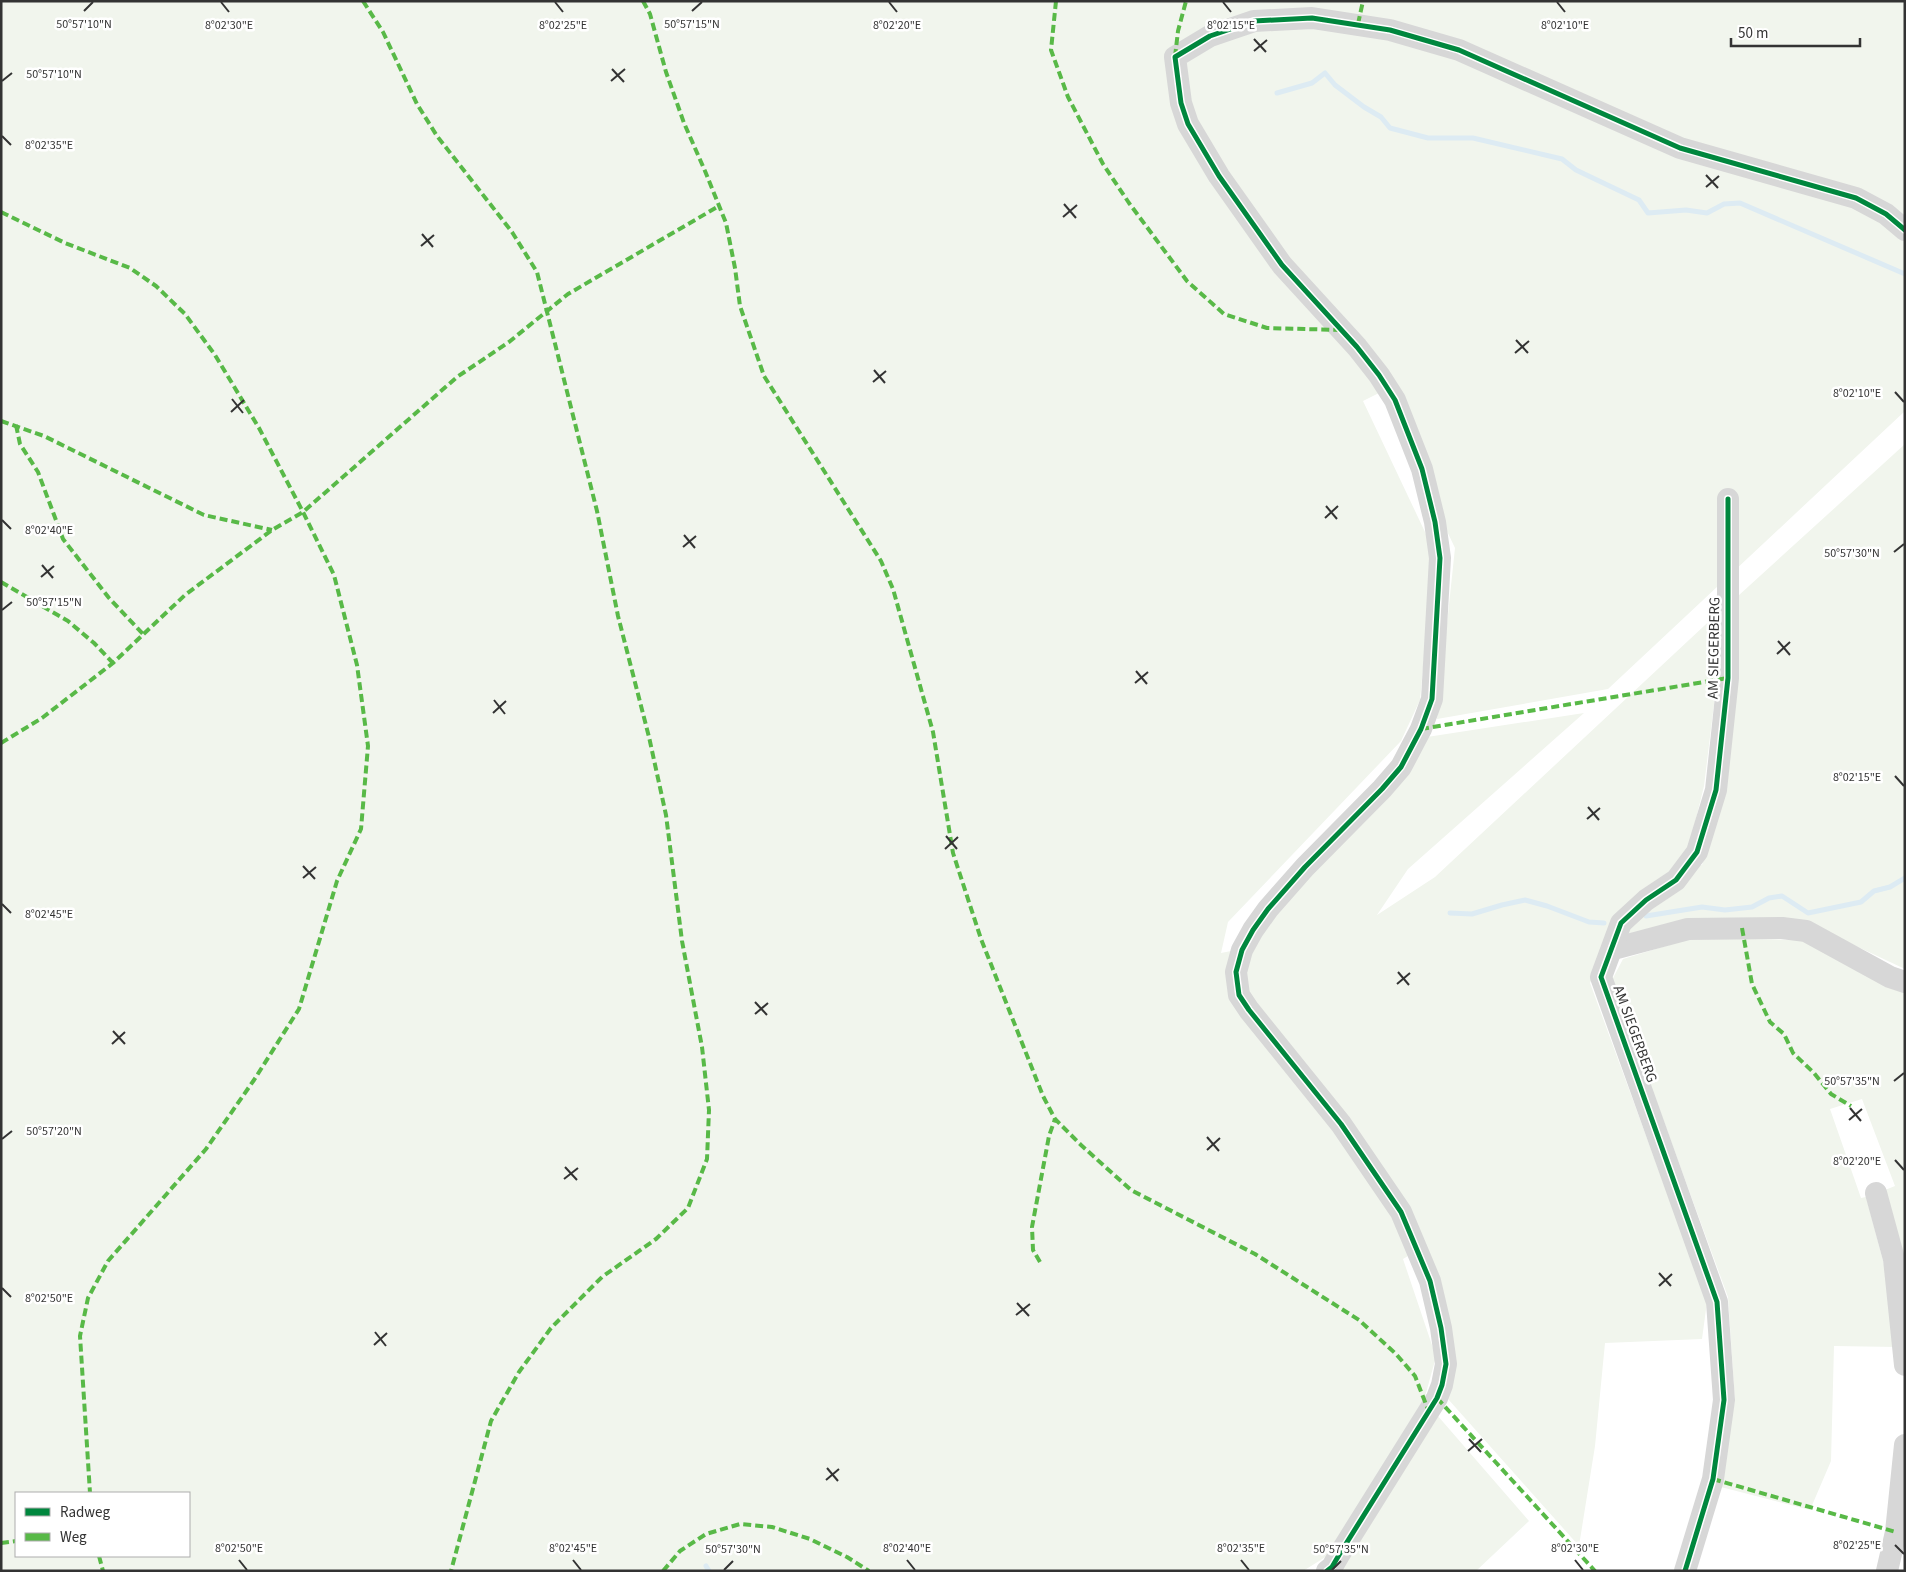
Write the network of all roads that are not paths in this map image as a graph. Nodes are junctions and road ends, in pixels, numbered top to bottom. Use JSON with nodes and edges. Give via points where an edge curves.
{"nodes":[{"id":1,"x":1905,"y":230,"type":"edge"},
{"id":2,"x":1728,"y":499,"type":"dead end"},
{"id":3,"x":1613,"y":949,"type":"junction"},
{"id":4,"x":1905,"y":982,"type":"edge"},
{"id":5,"x":1876,"y":1193,"type":"dead end"},
{"id":6,"x":1901,"y":1278,"type":"edge"},
{"id":7,"x":1905,"y":1365,"type":"edge"},
{"id":8,"x":1905,"y":1445,"type":"edge"},
{"id":9,"x":1327,"y":1571,"type":"edge"},
{"id":10,"x":1685,"y":1571,"type":"edge"},
{"id":11,"x":1887,"y":1571,"type":"edge"}],
"edges":[{"from":1,"to":9,"type":"street","via":[[1886,214],[1856,198],[1680,148],[1459,50],[1390,30],[1312,18],[1254,21],[1210,36],[1175,57],[1181,103],[1188,124],[1219,176],[1282,265],[1357,347],[1395,400],[1422,469],[1440,558],[1432,699],[1415,742],[1401,767],[1382,789],[1304,867],[1268,910],[1242,950],[1236,972],[1239,996],[1248,1010],[1341,1124],[1401,1212],[1430,1281],[1441,1328],[1446,1364],[1437,1398]]},
{"from":2,"to":3,"type":"street","name":"AM SIEGERBERG","via":[[1728,678],[1716,790],[1697,852],[1676,880],[1646,900],[1621,923]]},
{"from":3,"to":4,"type":"street","via":[[1688,929],[1782,928],[1806,931]]},
{"from":3,"to":10,"type":"street","name":"AM SIEGERBERG","via":[[1601,978],[1717,1302],[1724,1400],[1713,1479]]},
{"from":5,"to":6,"type":"street"},
{"from":6,"to":7,"type":"street"},
{"from":8,"to":11,"type":"street","via":[[1896,1532]]}]}
